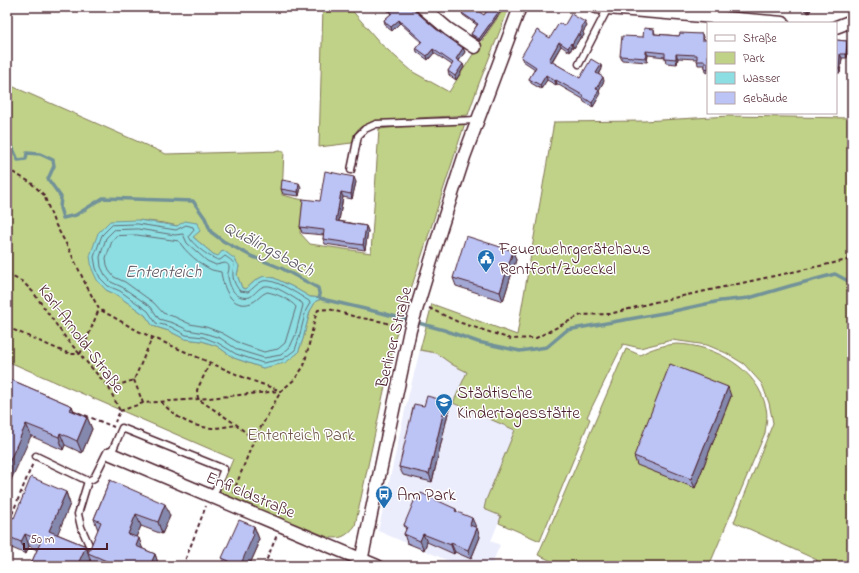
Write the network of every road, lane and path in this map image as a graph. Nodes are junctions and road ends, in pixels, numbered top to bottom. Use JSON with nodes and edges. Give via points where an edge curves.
{"nodes":[{"id":1,"x":422,"y":7,"type":"edge"},
{"id":2,"x":519,"y":8,"type":"edge"},
{"id":3,"x":608,"y":8,"type":"edge"},
{"id":4,"x":771,"y":22,"type":"edge"},
{"id":5,"x":849,"y":22,"type":"dead end"},
{"id":6,"x":837,"y":27,"type":"edge"},
{"id":7,"x":475,"y":47,"type":"dead end"},
{"id":8,"x":579,"y":64,"type":"dead end"},
{"id":9,"x":478,"y":120,"type":"junction"},
{"id":10,"x":7,"y":170,"type":"edge"},
{"id":11,"x":351,"y":170,"type":"dead end"},
{"id":12,"x":852,"y":259,"type":"edge"},
{"id":13,"x":7,"y":275,"type":"edge"},
{"id":14,"x":419,"y":303,"type":"junction"},
{"id":15,"x":99,"y":309,"type":"junction"},
{"id":16,"x":7,"y":327,"type":"edge"},
{"id":17,"x":410,"y":330,"type":"junction"},
{"id":18,"x":152,"y":338,"type":"junction"},
{"id":19,"x":80,"y":354,"type":"junction"},
{"id":20,"x":210,"y":363,"type":"junction"},
{"id":21,"x":134,"y":380,"type":"junction"},
{"id":22,"x":109,"y":388,"type":"junction"},
{"id":23,"x":281,"y":391,"type":"junction"},
{"id":24,"x":198,"y":399,"type":"junction"},
{"id":25,"x":161,"y":402,"type":"junction"},
{"id":26,"x":143,"y":403,"type":"junction"},
{"id":27,"x":69,"y":408,"type":"edge"},
{"id":28,"x":120,"y":411,"type":"junction"},
{"id":29,"x":237,"y":425,"type":"junction"},
{"id":30,"x":114,"y":427,"type":"junction"},
{"id":31,"x":121,"y":430,"type":"junction"},
{"id":32,"x":254,"y":440,"type":"junction"},
{"id":33,"x":111,"y":454,"type":"junction"},
{"id":34,"x":36,"y":456,"type":"joint"},
{"id":35,"x":88,"y":481,"type":"junction"},
{"id":36,"x":212,"y":496,"type":"junction"},
{"id":37,"x":229,"y":503,"type":"junction"},
{"id":38,"x":12,"y":514,"type":"dead end"},
{"id":39,"x":281,"y":525,"type":"junction"},
{"id":40,"x":89,"y":545,"type":"dead end"},
{"id":41,"x":360,"y":563,"type":"edge"},
{"id":42,"x":183,"y":566,"type":"edge"},
{"id":43,"x":264,"y":566,"type":"edge"},
{"id":44,"x":378,"y":566,"type":"edge"}],
"edges":[{"from":1,"to":7,"type":"street"},
{"from":2,"to":9,"type":"street","name":"Berliner Straße"},
{"from":3,"to":4,"type":"street"},
{"from":3,"to":8,"type":"lane"},
{"from":5,"to":6,"type":"street"},
{"from":9,"to":11,"type":"lane","via":[[376,124],[358,136]]},
{"from":9,"to":14,"type":"street","name":"Berliner Straße","via":[[443,221]]},
{"from":10,"to":15,"type":"path","via":[[30,182],[44,195],[54,222]]},
{"from":12,"to":14,"type":"path","via":[[610,314],[582,315],[536,338],[511,339],[458,322]]},
{"from":13,"to":19,"type":"path","name":"Karl-Arnold-Straße","via":[[23,282],[33,292]]},
{"from":14,"to":17,"type":"street","name":"Berliner Straße"},
{"from":15,"to":18,"type":"path"},
{"from":15,"to":19,"type":"path"},
{"from":16,"to":19,"type":"path","via":[[62,351]]},
{"from":17,"to":23,"type":"path","via":[[330,309],[318,310],[304,366],[295,379]]},
{"from":17,"to":41,"type":"street","name":"Berliner Straße"},
{"from":18,"to":20,"type":"path"},
{"from":18,"to":21,"type":"path"},
{"from":19,"to":22,"type":"path","name":"Karl-Arnold-Straße"},
{"from":20,"to":23,"type":"path"},
{"from":20,"to":24,"type":"path","via":[[197,390]]},
{"from":21,"to":22,"type":"path"},
{"from":21,"to":26,"type":"path"},
{"from":22,"to":28,"type":"path","name":"Karl-Arnold-Straße"},
{"from":23,"to":24,"type":"path"},
{"from":23,"to":32,"type":"path"},
{"from":24,"to":25,"type":"path"},
{"from":24,"to":29,"type":"path"},
{"from":25,"to":26,"type":"path"},
{"from":25,"to":29,"type":"path","via":[[171,413],[194,426],[213,428]]},
{"from":26,"to":28,"type":"path"},
{"from":27,"to":30,"type":"path"},
{"from":28,"to":30,"type":"path","name":"Karl-Arnold-Straße"},
{"from":29,"to":32,"type":"path"},
{"from":30,"to":31,"type":"path"},
{"from":31,"to":33,"type":"lane"},
{"from":31,"to":36,"type":"lane","via":[[122,428],[224,469]]},
{"from":32,"to":37,"type":"path"},
{"from":33,"to":35,"type":"lane","via":[[107,452],[94,478]]},
{"from":33,"to":36,"type":"street","name":"Enfieldstraße"},
{"from":34,"to":35,"type":"lane"},
{"from":34,"to":38,"type":"path"},
{"from":35,"to":40,"type":"lane","via":[[78,514]]},
{"from":36,"to":37,"type":"street","name":"Enfieldstraße"},
{"from":36,"to":42,"type":"path"},
{"from":37,"to":39,"type":"street","name":"Enfieldstraße"},
{"from":39,"to":41,"type":"street","name":"Enfieldstraße"},
{"from":39,"to":43,"type":"path"},
{"from":41,"to":44,"type":"street","name":"Enfieldstraße"}]}
